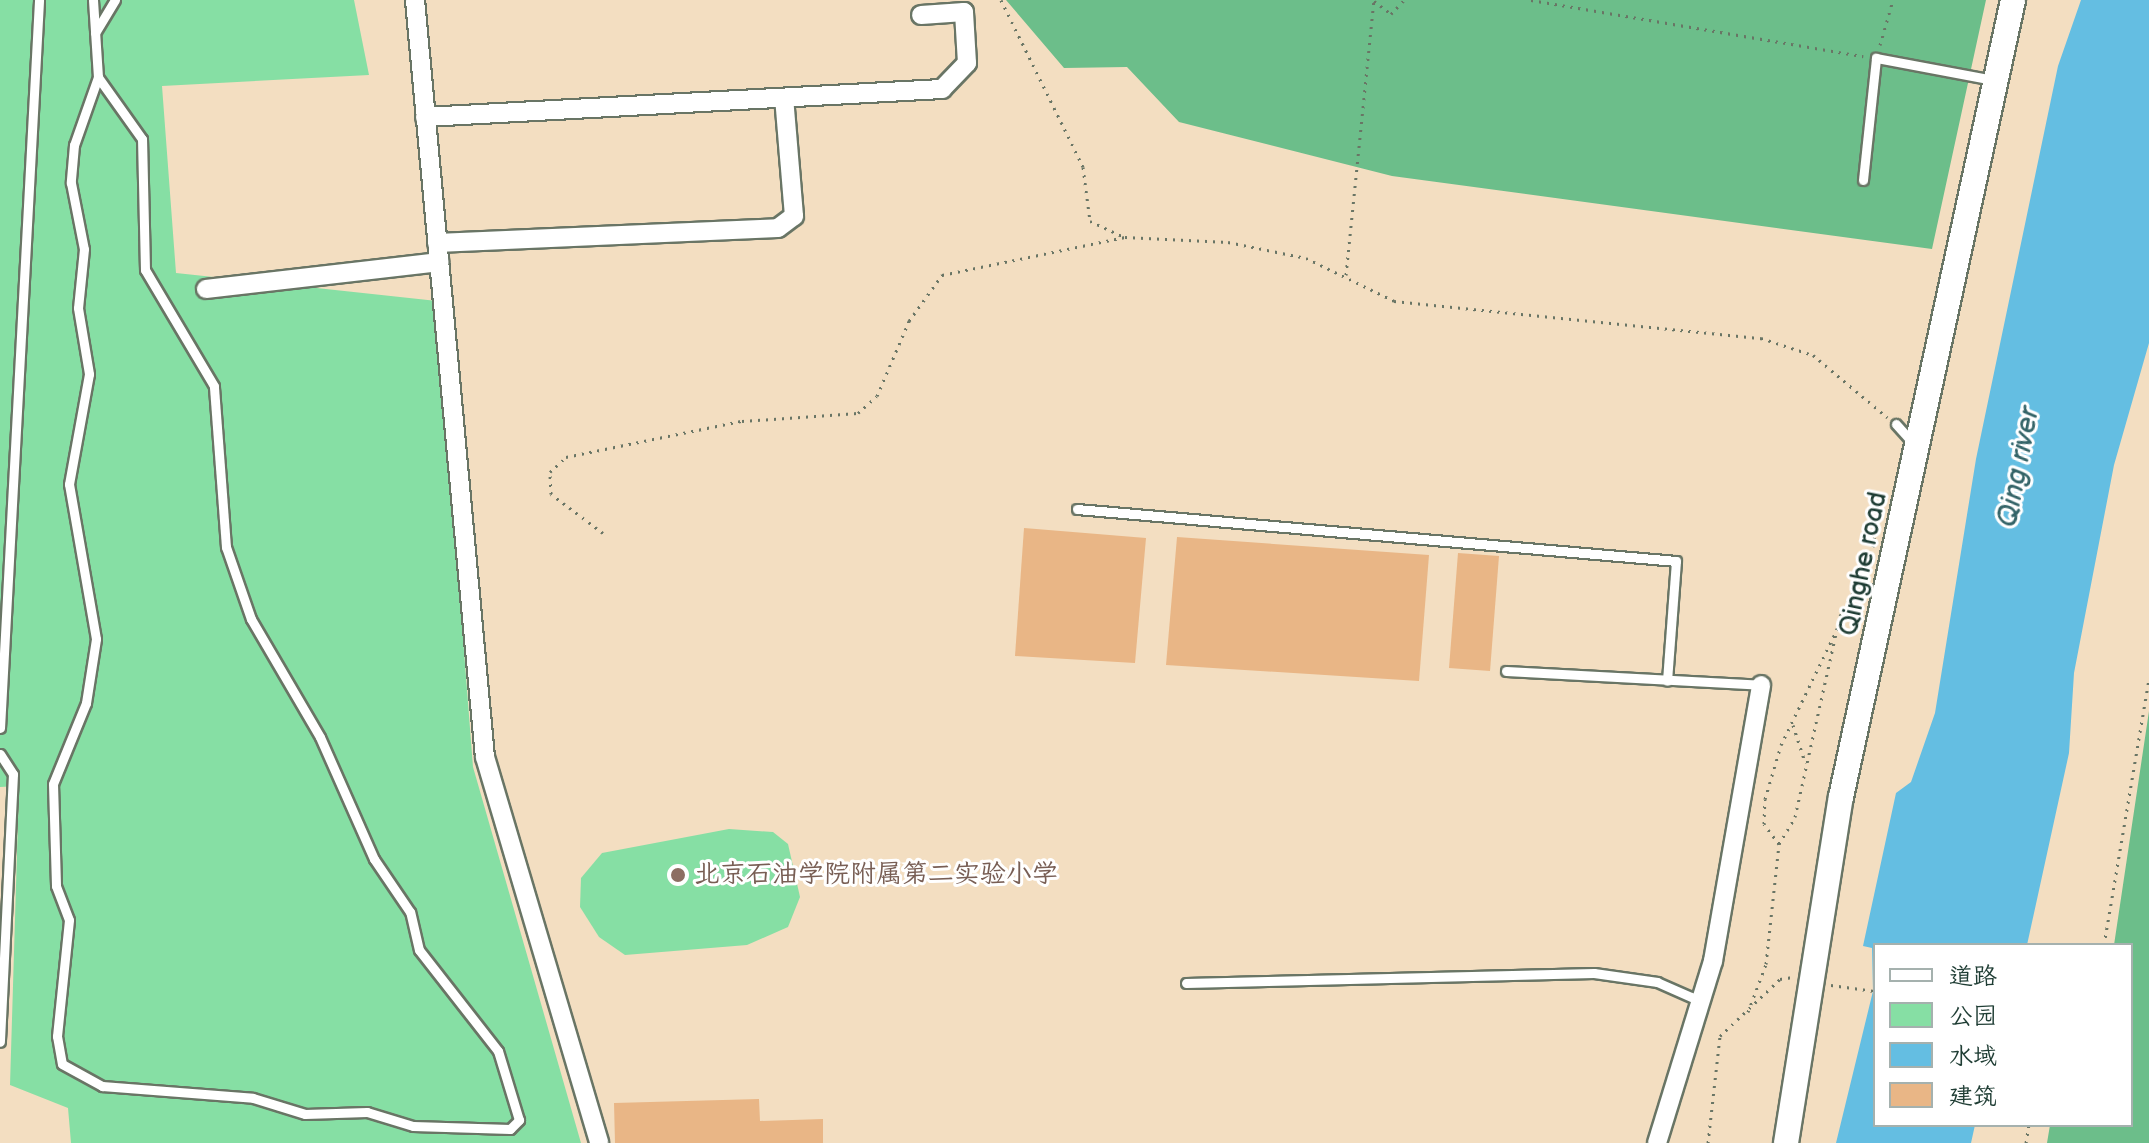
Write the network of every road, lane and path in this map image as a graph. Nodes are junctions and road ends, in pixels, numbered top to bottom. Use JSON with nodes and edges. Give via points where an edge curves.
{"nodes":[{"id":1,"x":39,"y":0,"type":"edge"},
{"id":2,"x":93,"y":0,"type":"edge"},
{"id":3,"x":115,"y":0,"type":"edge"},
{"id":4,"x":415,"y":0,"type":"edge"},
{"id":5,"x":1001,"y":0,"type":"edge"},
{"id":6,"x":1404,"y":0,"type":"edge"},
{"id":7,"x":1531,"y":0,"type":"edge"},
{"id":8,"x":1893,"y":0,"type":"edge"},
{"id":9,"x":2013,"y":0,"type":"edge"},
{"id":10,"x":921,"y":15,"type":"dead end"},
{"id":11,"x":95,"y":33,"type":"junction"},
{"id":12,"x":1876,"y":58,"type":"junction"},
{"id":13,"x":98,"y":77,"type":"junction"},
{"id":14,"x":1996,"y":81,"type":"junction"},
{"id":15,"x":784,"y":98,"type":"junction"},
{"id":16,"x":425,"y":117,"type":"junction"},
{"id":17,"x":1863,"y":180,"type":"dead end"},
{"id":18,"x":1125,"y":237,"type":"junction"},
{"id":19,"x":438,"y":253,"type":"junction"},
{"id":20,"x":1346,"y":277,"type":"junction"},
{"id":21,"x":206,"y":289,"type":"dead end"},
{"id":22,"x":1896,"y":424,"type":"joint"},
{"id":23,"x":1918,"y":448,"type":"junction"},
{"id":24,"x":1077,"y":509,"type":"dead end"},
{"id":25,"x":1876,"y":529,"type":"dead end"},
{"id":26,"x":603,"y":533,"type":"dead end"},
{"id":27,"x":1838,"y":628,"type":"junction"},
{"id":28,"x":1506,"y":671,"type":"dead end"},
{"id":29,"x":2149,"y":679,"type":"edge"},
{"id":30,"x":1667,"y":681,"type":"junction"},
{"id":31,"x":1761,"y":685,"type":"joint"},
{"id":32,"x":1793,"y":725,"type":"junction"},
{"id":33,"x":0,"y":728,"type":"edge"},
{"id":34,"x":0,"y":754,"type":"edge"},
{"id":35,"x":1805,"y":765,"type":"junction"},
{"id":36,"x":1779,"y":844,"type":"junction"},
{"id":37,"x":2104,"y":943,"type":"edge"},
{"id":38,"x":1814,"y":982,"type":"junction"},
{"id":39,"x":1186,"y":983,"type":"dead end"},
{"id":40,"x":1873,"y":991,"type":"edge"},
{"id":41,"x":1700,"y":1001,"type":"junction"},
{"id":42,"x":1748,"y":1012,"type":"junction"},
{"id":43,"x":0,"y":1042,"type":"edge"},
{"id":44,"x":599,"y":1143,"type":"edge"},
{"id":45,"x":1657,"y":1143,"type":"edge"},
{"id":46,"x":1708,"y":1143,"type":"edge"},
{"id":47,"x":1786,"y":1143,"type":"edge"}],
"edges":[{"from":1,"to":33,"type":"lane"},
{"from":2,"to":11,"type":"lane"},
{"from":3,"to":11,"type":"lane"},
{"from":4,"to":16,"type":"street"},
{"from":5,"to":18,"type":"path","via":[[1083,167],[1090,221]]},
{"from":6,"to":20,"type":"path","via":[[1391,14],[1374,1]]},
{"from":7,"to":12,"type":"path"},
{"from":8,"to":12,"type":"path"},
{"from":9,"to":14,"type":"street","name":"Qinghe road"},
{"from":10,"to":15,"type":"street","via":[[964,12],[967,63],[942,89]]},
{"from":11,"to":13,"type":"lane"},
{"from":12,"to":14,"type":"lane"},
{"from":12,"to":17,"type":"lane"},
{"from":13,"to":13,"type":"lane","via":[[74,145],[71,183],[84,249],[78,308],[89,374],[69,484],[96,639],[86,703],[53,784],[56,886],[69,920],[57,1036],[62,1064],[102,1086],[253,1098],[305,1114],[367,1112],[413,1126],[510,1129],[519,1120],[498,1051],[419,950],[410,912],[374,859],[320,737],[251,619],[226,547],[214,386],[145,270],[142,139]]},
{"from":14,"to":23,"type":"street","name":"Qinghe road"},
{"from":15,"to":16,"type":"street"},
{"from":15,"to":19,"type":"street","via":[[794,216],[778,228]]},
{"from":16,"to":19,"type":"street"},
{"from":18,"to":20,"type":"path","via":[[1228,242],[1306,258]]},
{"from":18,"to":26,"type":"path","via":[[942,275],[909,321],[877,396],[858,413],[742,421],[566,457],[550,472],[551,494]]},
{"from":19,"to":21,"type":"street"},
{"from":19,"to":44,"type":"street","via":[[485,757]]},
{"from":20,"to":22,"type":"path","via":[[1394,301],[1472,313],[1761,338],[1813,355]]},
{"from":22,"to":23,"type":"lane"},
{"from":23,"to":38,"type":"street","name":"Qinghe road","via":[[1841,797]]},
{"from":24,"to":30,"type":"lane","via":[[1676,561]]},
{"from":25,"to":27,"type":"path","via":[[1869,565]]},
{"from":27,"to":32,"type":"path"},
{"from":27,"to":35,"type":"path"},
{"from":28,"to":30,"type":"lane"},
{"from":29,"to":37,"type":"path"},
{"from":30,"to":31,"type":"lane"},
{"from":31,"to":41,"type":"street"},
{"from":32,"to":35,"type":"path"},
{"from":32,"to":36,"type":"path","via":[[1765,799],[1764,824]]},
{"from":34,"to":43,"type":"lane","via":[[13,774]]},
{"from":35,"to":36,"type":"path","via":[[1795,817]]},
{"from":36,"to":42,"type":"path","via":[[1766,964]]},
{"from":38,"to":40,"type":"path"},
{"from":38,"to":42,"type":"path","via":[[1780,979]]},
{"from":38,"to":47,"type":"street","name":"Qinghe road"},
{"from":39,"to":41,"type":"lane","via":[[1594,973],[1657,982]]},
{"from":41,"to":45,"type":"street"},
{"from":42,"to":46,"type":"path","via":[[1720,1036]]}]}
